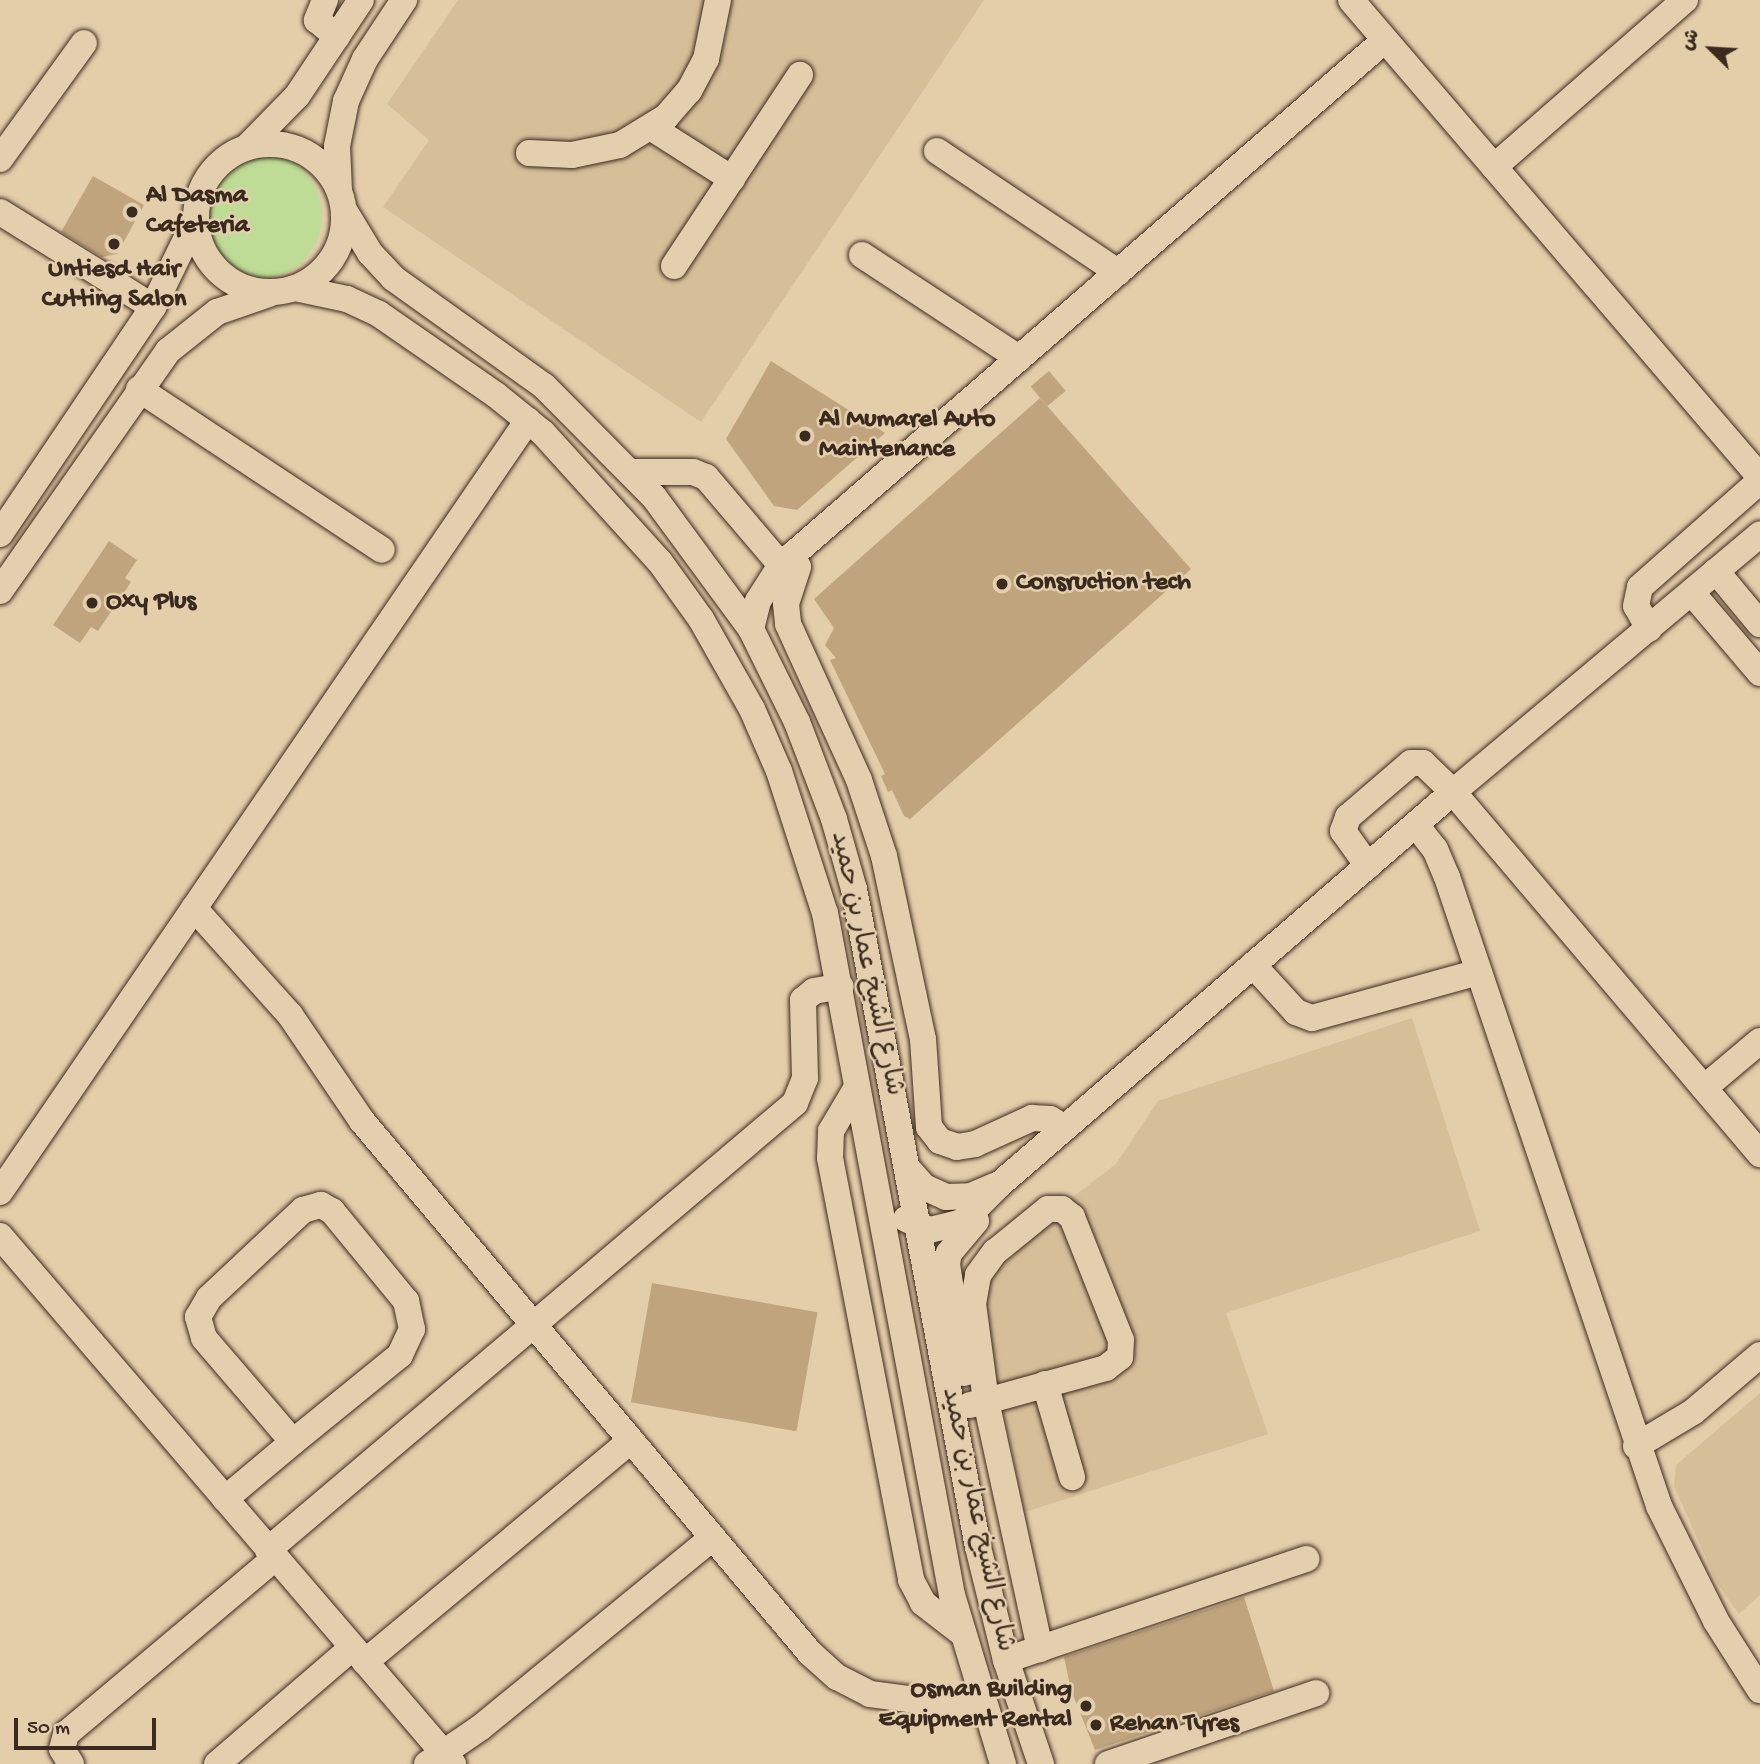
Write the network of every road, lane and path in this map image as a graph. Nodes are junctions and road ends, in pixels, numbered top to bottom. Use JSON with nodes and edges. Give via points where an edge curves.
{"nodes":[{"id":1,"x":325,"y":0,"type":"edge"},
{"id":2,"x":361,"y":0,"type":"edge"},
{"id":3,"x":404,"y":0,"type":"edge"},
{"id":4,"x":718,"y":0,"type":"edge"},
{"id":5,"x":1351,"y":0,"type":"edge"},
{"id":6,"x":1685,"y":0,"type":"edge"},
{"id":7,"x":337,"y":37,"type":"junction"},
{"id":8,"x":1385,"y":40,"type":"junction"},
{"id":9,"x":84,"y":43,"type":"dead end"},
{"id":10,"x":800,"y":75,"type":"dead end"},
{"id":11,"x":652,"y":128,"type":"junction"},
{"id":12,"x":247,"y":147,"type":"junction"},
{"id":13,"x":937,"y":152,"type":"dead end"},
{"id":14,"x":529,"y":153,"type":"dead end"},
{"id":15,"x":0,"y":159,"type":"edge"},
{"id":16,"x":1493,"y":167,"type":"junction"},
{"id":17,"x":732,"y":179,"type":"junction"},
{"id":18,"x":342,"y":201,"type":"junction"},
{"id":19,"x":0,"y":212,"type":"edge"},
{"id":20,"x":196,"y":219,"type":"junction"},
{"id":21,"x":862,"y":255,"type":"dead end"},
{"id":22,"x":674,"y":267,"type":"dead end"},
{"id":23,"x":1118,"y":272,"type":"junction"},
{"id":24,"x":286,"y":290,"type":"junction"},
{"id":25,"x":153,"y":307,"type":"junction"},
{"id":26,"x":1019,"y":358,"type":"junction"},
{"id":27,"x":139,"y":389,"type":"junction"},
{"id":28,"x":528,"y":420,"type":"junction"},
{"id":29,"x":632,"y":472,"type":"junction"},
{"id":30,"x":1760,"y":479,"type":"edge"},
{"id":31,"x":8,"y":500,"type":"edge"},
{"id":32,"x":0,"y":534,"type":"edge"},
{"id":33,"x":1760,"y":534,"type":"edge"},
{"id":34,"x":382,"y":550,"type":"dead end"},
{"id":35,"x":787,"y":560,"type":"junction"},
{"id":36,"x":1716,"y":571,"type":"junction"},
{"id":37,"x":0,"y":591,"type":"edge"},
{"id":38,"x":1692,"y":593,"type":"junction"},
{"id":39,"x":1760,"y":624,"type":"edge"},
{"id":40,"x":751,"y":629,"type":"junction"},
{"id":41,"x":1649,"y":629,"type":"junction"},
{"id":42,"x":1760,"y":673,"type":"edge"},
{"id":43,"x":1452,"y":792,"type":"junction"},
{"id":44,"x":1416,"y":825,"type":"junction"},
{"id":45,"x":1368,"y":866,"type":"junction"},
{"id":46,"x":194,"y":908,"type":"junction"},
{"id":47,"x":1253,"y":965,"type":"junction"},
{"id":48,"x":1479,"y":972,"type":"junction"},
{"id":49,"x":841,"y":986,"type":"junction"},
{"id":50,"x":847,"y":1023,"type":"junction"},
{"id":51,"x":923,"y":1039,"type":"junction"},
{"id":52,"x":1760,"y":1041,"type":"edge"},
{"id":53,"x":891,"y":1083,"type":"junction"},
{"id":54,"x":858,"y":1087,"type":"junction"},
{"id":55,"x":1704,"y":1088,"type":"junction"},
{"id":56,"x":1065,"y":1128,"type":"junction"},
{"id":57,"x":1760,"y":1154,"type":"edge"},
{"id":58,"x":908,"y":1169,"type":"junction"},
{"id":59,"x":1000,"y":1184,"type":"junction"},
{"id":60,"x":0,"y":1192,"type":"edge"},
{"id":61,"x":919,"y":1227,"type":"junction"},
{"id":62,"x":0,"y":1236,"type":"edge"},
{"id":63,"x":534,"y":1324,"type":"junction"},
{"id":64,"x":1760,"y":1355,"type":"edge"},
{"id":65,"x":1045,"y":1384,"type":"junction"},
{"id":66,"x":986,"y":1401,"type":"junction"},
{"id":67,"x":952,"y":1407,"type":"junction"},
{"id":68,"x":921,"y":1430,"type":"junction"},
{"id":69,"x":631,"y":1440,"type":"junction"},
{"id":70,"x":293,"y":1442,"type":"junction"},
{"id":71,"x":1636,"y":1446,"type":"junction"},
{"id":72,"x":891,"y":1475,"type":"junction"},
{"id":73,"x":1072,"y":1477,"type":"dead end"},
{"id":74,"x":225,"y":1499,"type":"junction"},
{"id":75,"x":713,"y":1537,"type":"junction"},
{"id":76,"x":272,"y":1554,"type":"junction"},
{"id":77,"x":1306,"y":1559,"type":"dead end"},
{"id":78,"x":962,"y":1633,"type":"junction"},
{"id":79,"x":1040,"y":1649,"type":"junction"},
{"id":80,"x":359,"y":1655,"type":"junction"},
{"id":81,"x":1006,"y":1660,"type":"junction"},
{"id":82,"x":1760,"y":1690,"type":"edge"},
{"id":83,"x":1316,"y":1693,"type":"dead end"},
{"id":84,"x":984,"y":1709,"type":"junction"},
{"id":85,"x":441,"y":1760,"type":"edge"},
{"id":86,"x":71,"y":1764,"type":"edge"},
{"id":87,"x":217,"y":1764,"type":"edge"},
{"id":88,"x":1003,"y":1764,"type":"edge"},
{"id":89,"x":1041,"y":1764,"type":"edge"},
{"id":90,"x":1108,"y":1764,"type":"edge"}],
"edges":[{"from":1,"to":7,"type":"street","via":[[317,20]]},
{"from":2,"to":7,"type":"street"},
{"from":3,"to":18,"type":"street","via":[[365,59],[346,100],[337,146]]},
{"from":4,"to":11,"type":"street","via":[[712,43],[699,76],[678,105]]},
{"from":5,"to":8,"type":"street"},
{"from":6,"to":16,"type":"street"},
{"from":7,"to":12,"type":"street","via":[[286,110]]},
{"from":8,"to":16,"type":"street"},
{"from":8,"to":23,"type":"street"},
{"from":9,"to":15,"type":"street"},
{"from":10,"to":17,"type":"street"},
{"from":11,"to":14,"type":"street","via":[[620,145],[586,153]]},
{"from":11,"to":17,"type":"street"},
{"from":12,"to":18,"type":"street","via":[[266,143],[303,150],[325,168]]},
{"from":12,"to":20,"type":"street","via":[[210,174]]},
{"from":13,"to":23,"type":"street"},
{"from":16,"to":30,"type":"street"},
{"from":17,"to":22,"type":"street"},
{"from":18,"to":24,"type":"street","via":[[337,249],[313,278]]},
{"from":18,"to":29,"type":"street","name":"شارع الشيخ عمار بن حميد","via":[[370,253],[393,278],[544,386]]},
{"from":19,"to":25,"type":"street"},
{"from":20,"to":24,"type":"street","via":[[201,244],[214,267],[242,287]]},
{"from":20,"to":25,"type":"street"},
{"from":21,"to":26,"type":"street"},
{"from":23,"to":26,"type":"street"},
{"from":24,"to":27,"type":"street","via":[[236,303],[199,323],[168,351]]},
{"from":24,"to":28,"type":"street","name":"شارع الشيخ عمار بن حميد","via":[[347,299],[379,314]]},
{"from":25,"to":31,"type":"street"},
{"from":26,"to":35,"type":"street"},
{"from":27,"to":34,"type":"street"},
{"from":27,"to":37,"type":"street"},
{"from":28,"to":46,"type":"street"},
{"from":28,"to":49,"type":"street","name":"شارع الشيخ عمار بن حميد","via":[[645,543],[702,619],[737,679],[790,803],[825,913]]},
{"from":29,"to":35,"type":"street","via":[[693,472],[706,477]]},
{"from":29,"to":40,"type":"street","name":"شارع الشيخ عمار بن حميد","via":[[696,548]]},
{"from":30,"to":41,"type":"street","via":[[1640,587],[1636,606]]},
{"from":31,"to":32,"type":"street"},
{"from":33,"to":36,"type":"street"},
{"from":35,"to":40,"type":"street","via":[[764,589]]},
{"from":35,"to":51,"type":"street","via":[[798,571],[786,604],[788,624],[873,818]]},
{"from":36,"to":38,"type":"street"},
{"from":36,"to":39,"type":"street"},
{"from":38,"to":41,"type":"street"},
{"from":38,"to":42,"type":"street"},
{"from":40,"to":53,"type":"street","name":"شارع الشيخ عمار بن حميد","via":[[797,722],[834,819],[862,925]]},
{"from":41,"to":43,"type":"street"},
{"from":43,"to":44,"type":"street"},
{"from":43,"to":45,"type":"street","via":[[1423,763],[1411,762],[1376,790],[1348,817],[1343,831]]},
{"from":43,"to":55,"type":"street"},
{"from":44,"to":45,"type":"street"},
{"from":44,"to":48,"type":"street","via":[[1442,862]]},
{"from":45,"to":47,"type":"street"},
{"from":46,"to":60,"type":"street"},
{"from":46,"to":63,"type":"street","via":[[297,1023],[362,1121]]},
{"from":47,"to":48,"type":"street","via":[[1296,1012],[1312,1018]]},
{"from":47,"to":56,"type":"street"},
{"from":48,"to":71,"type":"street"},
{"from":49,"to":50,"type":"street","name":"شارع الشيخ عمار بن حميد"},
{"from":49,"to":63,"type":"street","via":[[814,991],[803,1000],[805,1078],[795,1103]]},
{"from":50,"to":54,"type":"street","name":"شارع الشيخ عمار بن حميد"},
{"from":50,"to":61,"type":"street","via":[[864,1050],[896,1204],[905,1218]]},
{"from":51,"to":53,"type":"street","via":[[910,1050]]},
{"from":51,"to":56,"type":"street","via":[[928,1119],[940,1141],[966,1147],[1032,1118],[1050,1119]]},
{"from":52,"to":55,"type":"street"},
{"from":53,"to":58,"type":"street","name":"شارع الشيخ عمار بن حميد"},
{"from":54,"to":68,"type":"street","name":"شارع الشيخ عمار بن حميد"},
{"from":54,"to":72,"type":"street","via":[[835,1122],[829,1149]]},
{"from":55,"to":57,"type":"street"},
{"from":56,"to":59,"type":"street"},
{"from":58,"to":59,"type":"street","via":[[924,1187],[946,1197],[971,1196]]},
{"from":58,"to":61,"type":"street","name":"شارع الشيخ عمار بن حميد"},
{"from":59,"to":61,"type":"street","via":[[962,1222],[941,1230]]},
{"from":59,"to":67,"type":"street","via":[[949,1253],[948,1281],[964,1368]]},
{"from":61,"to":67,"type":"street","name":"شارع الشيخ عمار بن حميد"},
{"from":62,"to":74,"type":"street"},
{"from":63,"to":69,"type":"street"},
{"from":63,"to":76,"type":"street"},
{"from":64,"to":71,"type":"street","via":[[1693,1412]]},
{"from":65,"to":66,"type":"street"},
{"from":65,"to":66,"type":"street","via":[[1112,1366],[1122,1352],[1072,1217],[1055,1208],[1043,1212],[995,1252],[978,1275],[973,1304]]},
{"from":65,"to":73,"type":"street"},
{"from":66,"to":67,"type":"street"},
{"from":66,"to":79,"type":"street"},
{"from":67,"to":81,"type":"street","name":"شارع الشيخ عمار بن حميد","via":[[978,1547]]},
{"from":68,"to":72,"type":"street"},
{"from":68,"to":78,"type":"street","name":"شارع الشيخ عمار بن حميد"},
{"from":69,"to":75,"type":"street"},
{"from":69,"to":80,"type":"street"},
{"from":70,"to":70,"type":"street","via":[[400,1354],[412,1329],[406,1301],[332,1211],[321,1205],[303,1210],[209,1298],[198,1317],[204,1338]]},
{"from":70,"to":74,"type":"street"},
{"from":71,"to":82,"type":"street","via":[[1685,1564]]},
{"from":72,"to":78,"type":"street","via":[[914,1588],[923,1603]]},
{"from":74,"to":76,"type":"street"},
{"from":75,"to":84,"type":"street","via":[[810,1653],[837,1677],[888,1699]]},
{"from":75,"to":85,"type":"street"},
{"from":76,"to":80,"type":"street"},
{"from":76,"to":86,"type":"street","via":[[66,1734],[62,1749]]},
{"from":77,"to":79,"type":"street"},
{"from":78,"to":84,"type":"street","name":"شارع الشيخ عمار بن حميد"},
{"from":79,"to":81,"type":"street"},
{"from":80,"to":85,"type":"street"},
{"from":80,"to":87,"type":"street"},
{"from":81,"to":89,"type":"street","name":"شارع الشيخ عمار بن حميد"},
{"from":83,"to":90,"type":"street"},
{"from":84,"to":88,"type":"street","name":"شارع الشيخ عمار بن حميد"}]}
